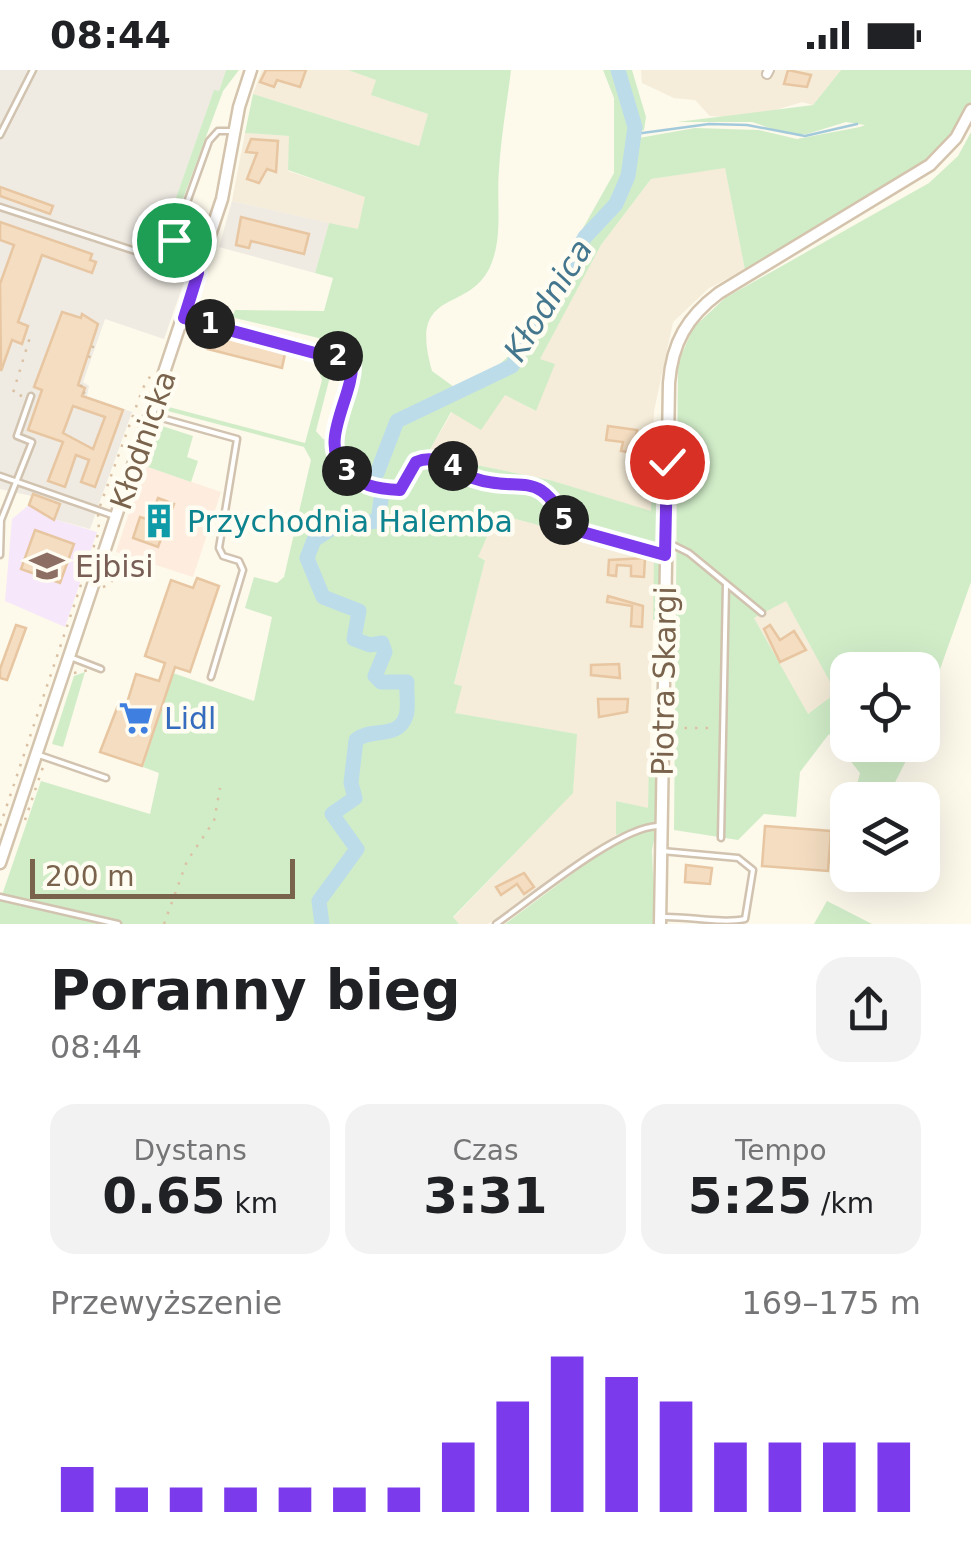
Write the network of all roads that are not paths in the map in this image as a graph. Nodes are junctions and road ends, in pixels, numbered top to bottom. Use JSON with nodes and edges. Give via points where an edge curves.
{"nodes":[{"id":1,"x":33,"y":70,"type":"edge"},
{"id":2,"x":252,"y":70,"type":"edge"},
{"id":3,"x":971,"y":110,"type":"edge"},
{"id":4,"x":235,"y":132,"type":"junction"},
{"id":5,"x":0,"y":135,"type":"edge"},
{"id":6,"x":0,"y":208,"type":"edge"},
{"id":7,"x":166,"y":261,"type":"junction"},
{"id":8,"x":198,"y":273,"type":"junction"},
{"id":9,"x":184,"y":318,"type":"junction"},
{"id":10,"x":30,"y":397,"type":"road end"},
{"id":11,"x":151,"y":415,"type":"junction"},
{"id":12,"x":335,"y":436,"type":"road end"},
{"id":13,"x":0,"y":476,"type":"edge"},
{"id":14,"x":17,"y":482,"type":"junction"},
{"id":15,"x":117,"y":517,"type":"junction"},
{"id":16,"x":666,"y":541,"type":"junction"},
{"id":17,"x":0,"y":556,"type":"edge"},
{"id":18,"x":726,"y":584,"type":"junction"},
{"id":19,"x":762,"y":613,"type":"dead end"},
{"id":20,"x":70,"y":657,"type":"junction"},
{"id":21,"x":101,"y":668,"type":"dead end"},
{"id":22,"x":212,"y":677,"type":"dead end"},
{"id":23,"x":41,"y":756,"type":"junction"},
{"id":24,"x":106,"y":778,"type":"dead end"},
{"id":25,"x":662,"y":826,"type":"junction"},
{"id":26,"x":720,"y":838,"type":"dead end"},
{"id":27,"x":662,"y":851,"type":"junction"},
{"id":28,"x":0,"y":863,"type":"edge"},
{"id":29,"x":0,"y":897,"type":"edge"},
{"id":30,"x":660,"y":921,"type":"edge"},
{"id":31,"x":118,"y":924,"type":"edge"},
{"id":32,"x":496,"y":924,"type":"edge"}],
"edges":[{"from":1,"to":5,"type":"lane"},
{"from":2,"to":4,"type":"street","name":"Kłodnicka"},
{"from":3,"to":16,"type":"street","name":"Piotra Skargi","via":[[930,165],[719,292],[686,325],[670,367]]},
{"from":4,"to":7,"type":"lane","via":[[211,137]]},
{"from":4,"to":8,"type":"street","name":"Kłodnicka"},
{"from":6,"to":7,"type":"lane"},
{"from":7,"to":8,"type":"lane"},
{"from":8,"to":9,"type":"street","name":"Kłodnicka"},
{"from":9,"to":11,"type":"street","name":"Kłodnicka"},
{"from":9,"to":12,"type":"lane","via":[[348,359],[353,368]]},
{"from":10,"to":14,"type":"lane","via":[[17,436],[32,442]]},
{"from":11,"to":15,"type":"street","name":"Kłodnicka"},
{"from":11,"to":22,"type":"lane","via":[[237,439],[218,548],[243,570]]},
{"from":13,"to":14,"type":"lane"},
{"from":14,"to":15,"type":"lane"},
{"from":14,"to":17,"type":"lane","via":[[1,520]]},
{"from":15,"to":20,"type":"street","name":"Kłodnicka"},
{"from":16,"to":18,"type":"lane"},
{"from":16,"to":25,"type":"street","name":"Piotra Skargi"},
{"from":18,"to":19,"type":"lane"},
{"from":18,"to":26,"type":"lane"},
{"from":20,"to":21,"type":"lane"},
{"from":20,"to":23,"type":"street","name":"Kłodnicka"},
{"from":23,"to":24,"type":"lane"},
{"from":23,"to":28,"type":"street","name":"Kłodnicka"},
{"from":25,"to":27,"type":"street","name":"Piotra Skargi"},
{"from":25,"to":32,"type":"lane","via":[[601,849]]},
{"from":27,"to":30,"type":"street","name":"Piotra Skargi"},
{"from":27,"to":30,"type":"lane","via":[[738,858],[753,870],[745,919]]},
{"from":29,"to":31,"type":"lane"}]}
